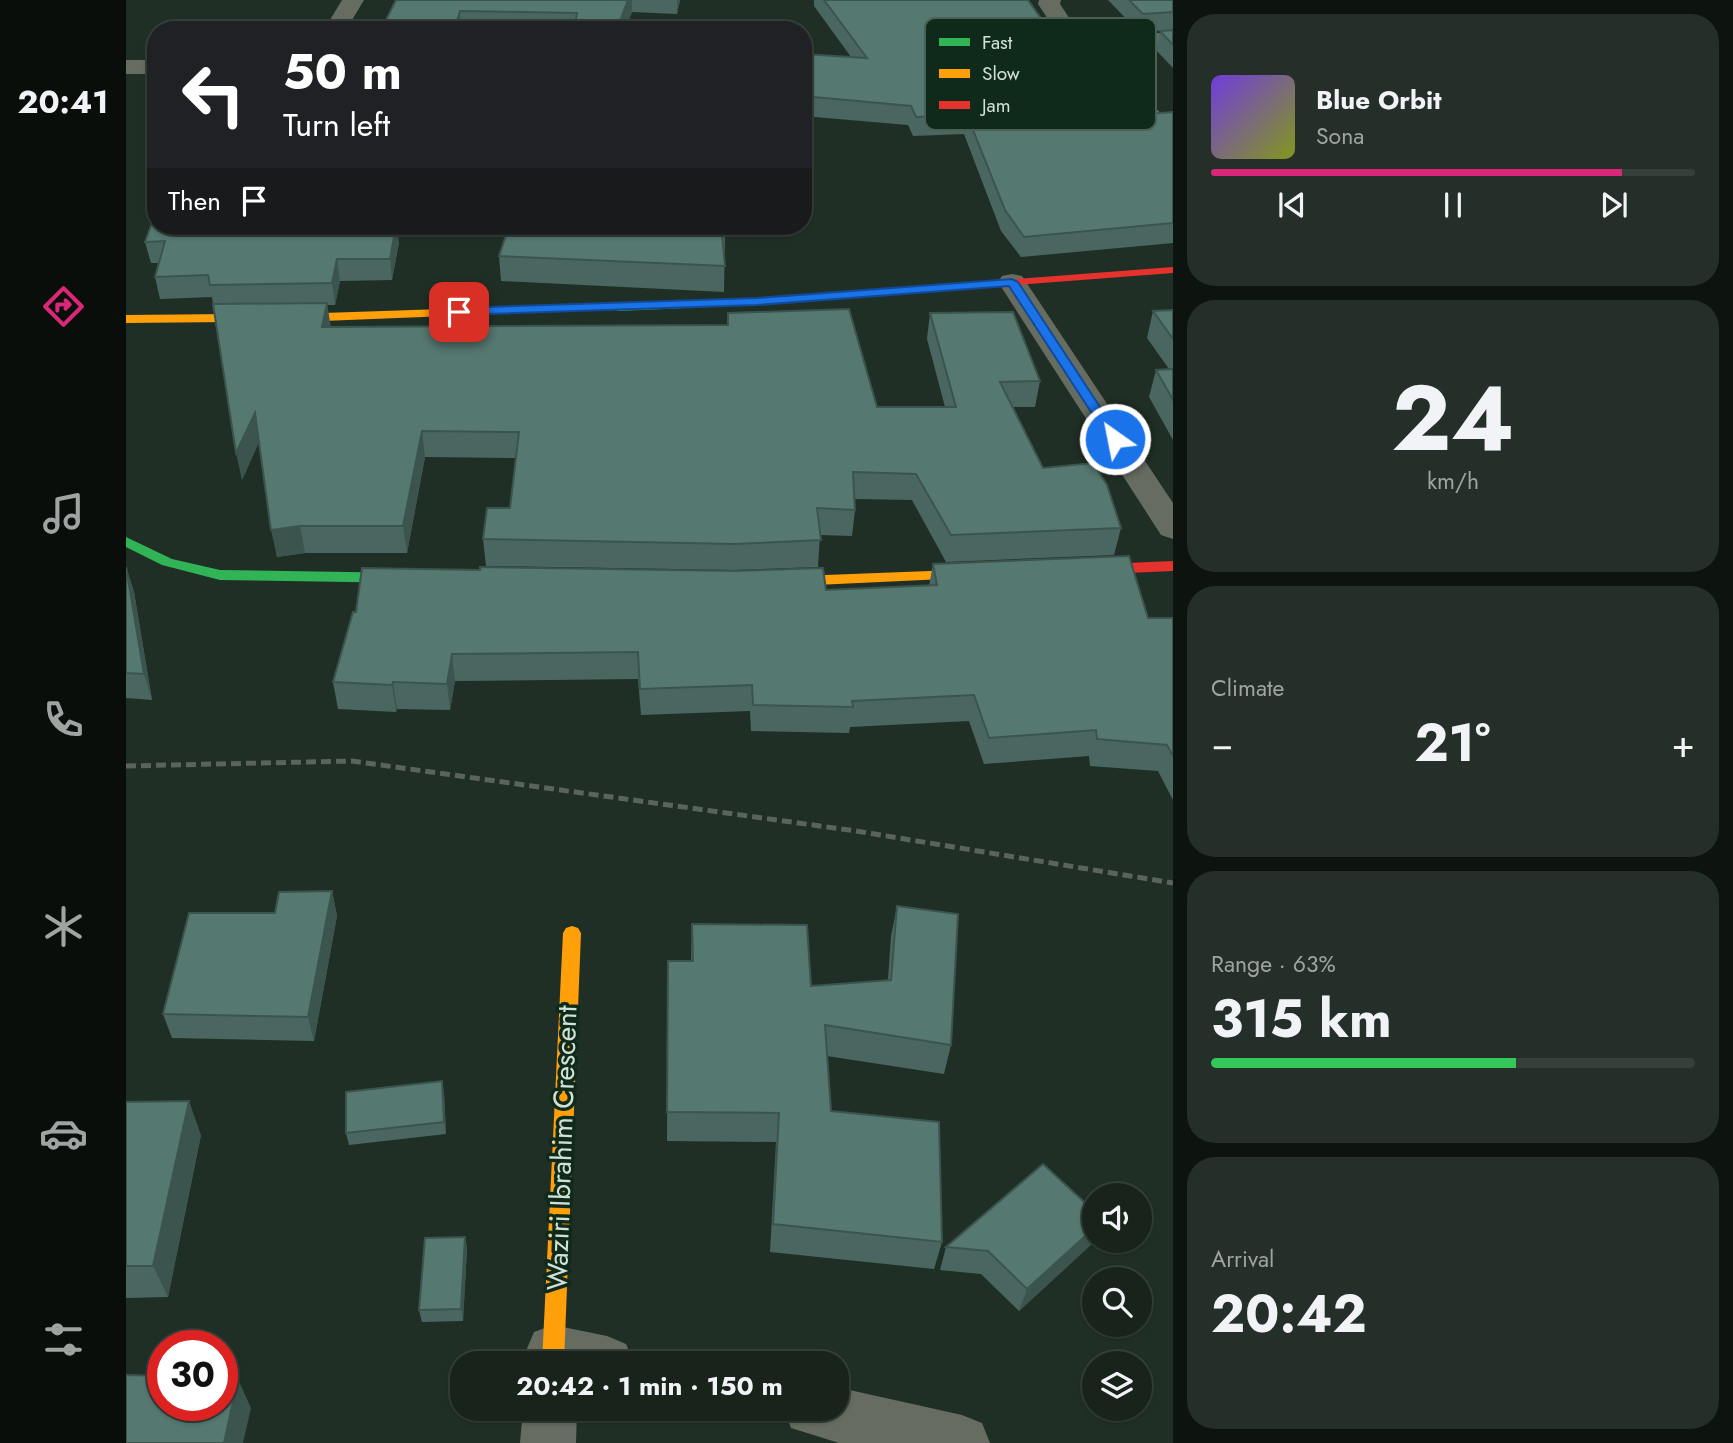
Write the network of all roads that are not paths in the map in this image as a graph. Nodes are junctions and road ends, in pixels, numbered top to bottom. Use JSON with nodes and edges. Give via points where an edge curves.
{"nodes":[{"id":1,"x":353,"y":0,"type":"edge"},
{"id":2,"x":1050,"y":0,"type":"edge"},
{"id":3,"x":1058,"y":18,"type":"edge"},
{"id":4,"x":340,"y":21,"type":"edge"},
{"id":5,"x":126,"y":67,"type":"edge"},
{"id":6,"x":147,"y":67,"type":"edge"},
{"id":7,"x":1173,"y":270,"type":"edge"},
{"id":8,"x":1012,"y":282,"type":"junction"},
{"id":9,"x":126,"y":319,"type":"edge"},
{"id":10,"x":1173,"y":528,"type":"edge"},
{"id":11,"x":126,"y":541,"type":"edge"},
{"id":12,"x":1173,"y":566,"type":"edge"},
{"id":13,"x":1063,"y":570,"type":"edge"},
{"id":14,"x":995,"y":573,"type":"edge"},
{"id":15,"x":428,"y":579,"type":"edge"},
{"id":16,"x":761,"y":583,"type":"edge"},
{"id":17,"x":572,"y":933,"type":"dead end"},
{"id":18,"x":553,"y":1351,"type":"edge"},
{"id":19,"x":849,"y":1418,"type":"edge"},
{"id":20,"x":549,"y":1421,"type":"edge"},
{"id":21,"x":548,"y":1443,"type":"edge"},
{"id":22,"x":962,"y":1443,"type":"edge"}],
"edges":[{"from":1,"to":4,"type":"street"},
{"from":2,"to":3,"type":"street"},
{"from":5,"to":6,"type":"street"},
{"from":7,"to":8,"type":"street"},
{"from":8,"to":9,"type":"street","via":[[757,302]]},
{"from":8,"to":10,"type":"street"},
{"from":11,"to":15,"type":"street","via":[[167,562],[220,575]]},
{"from":12,"to":13,"type":"street"},
{"from":14,"to":16,"type":"street"},
{"from":17,"to":18,"type":"street","name":"Waziri Ibrahim Crescent"},
{"from":19,"to":22,"type":"street"},
{"from":20,"to":21,"type":"street"}]}
